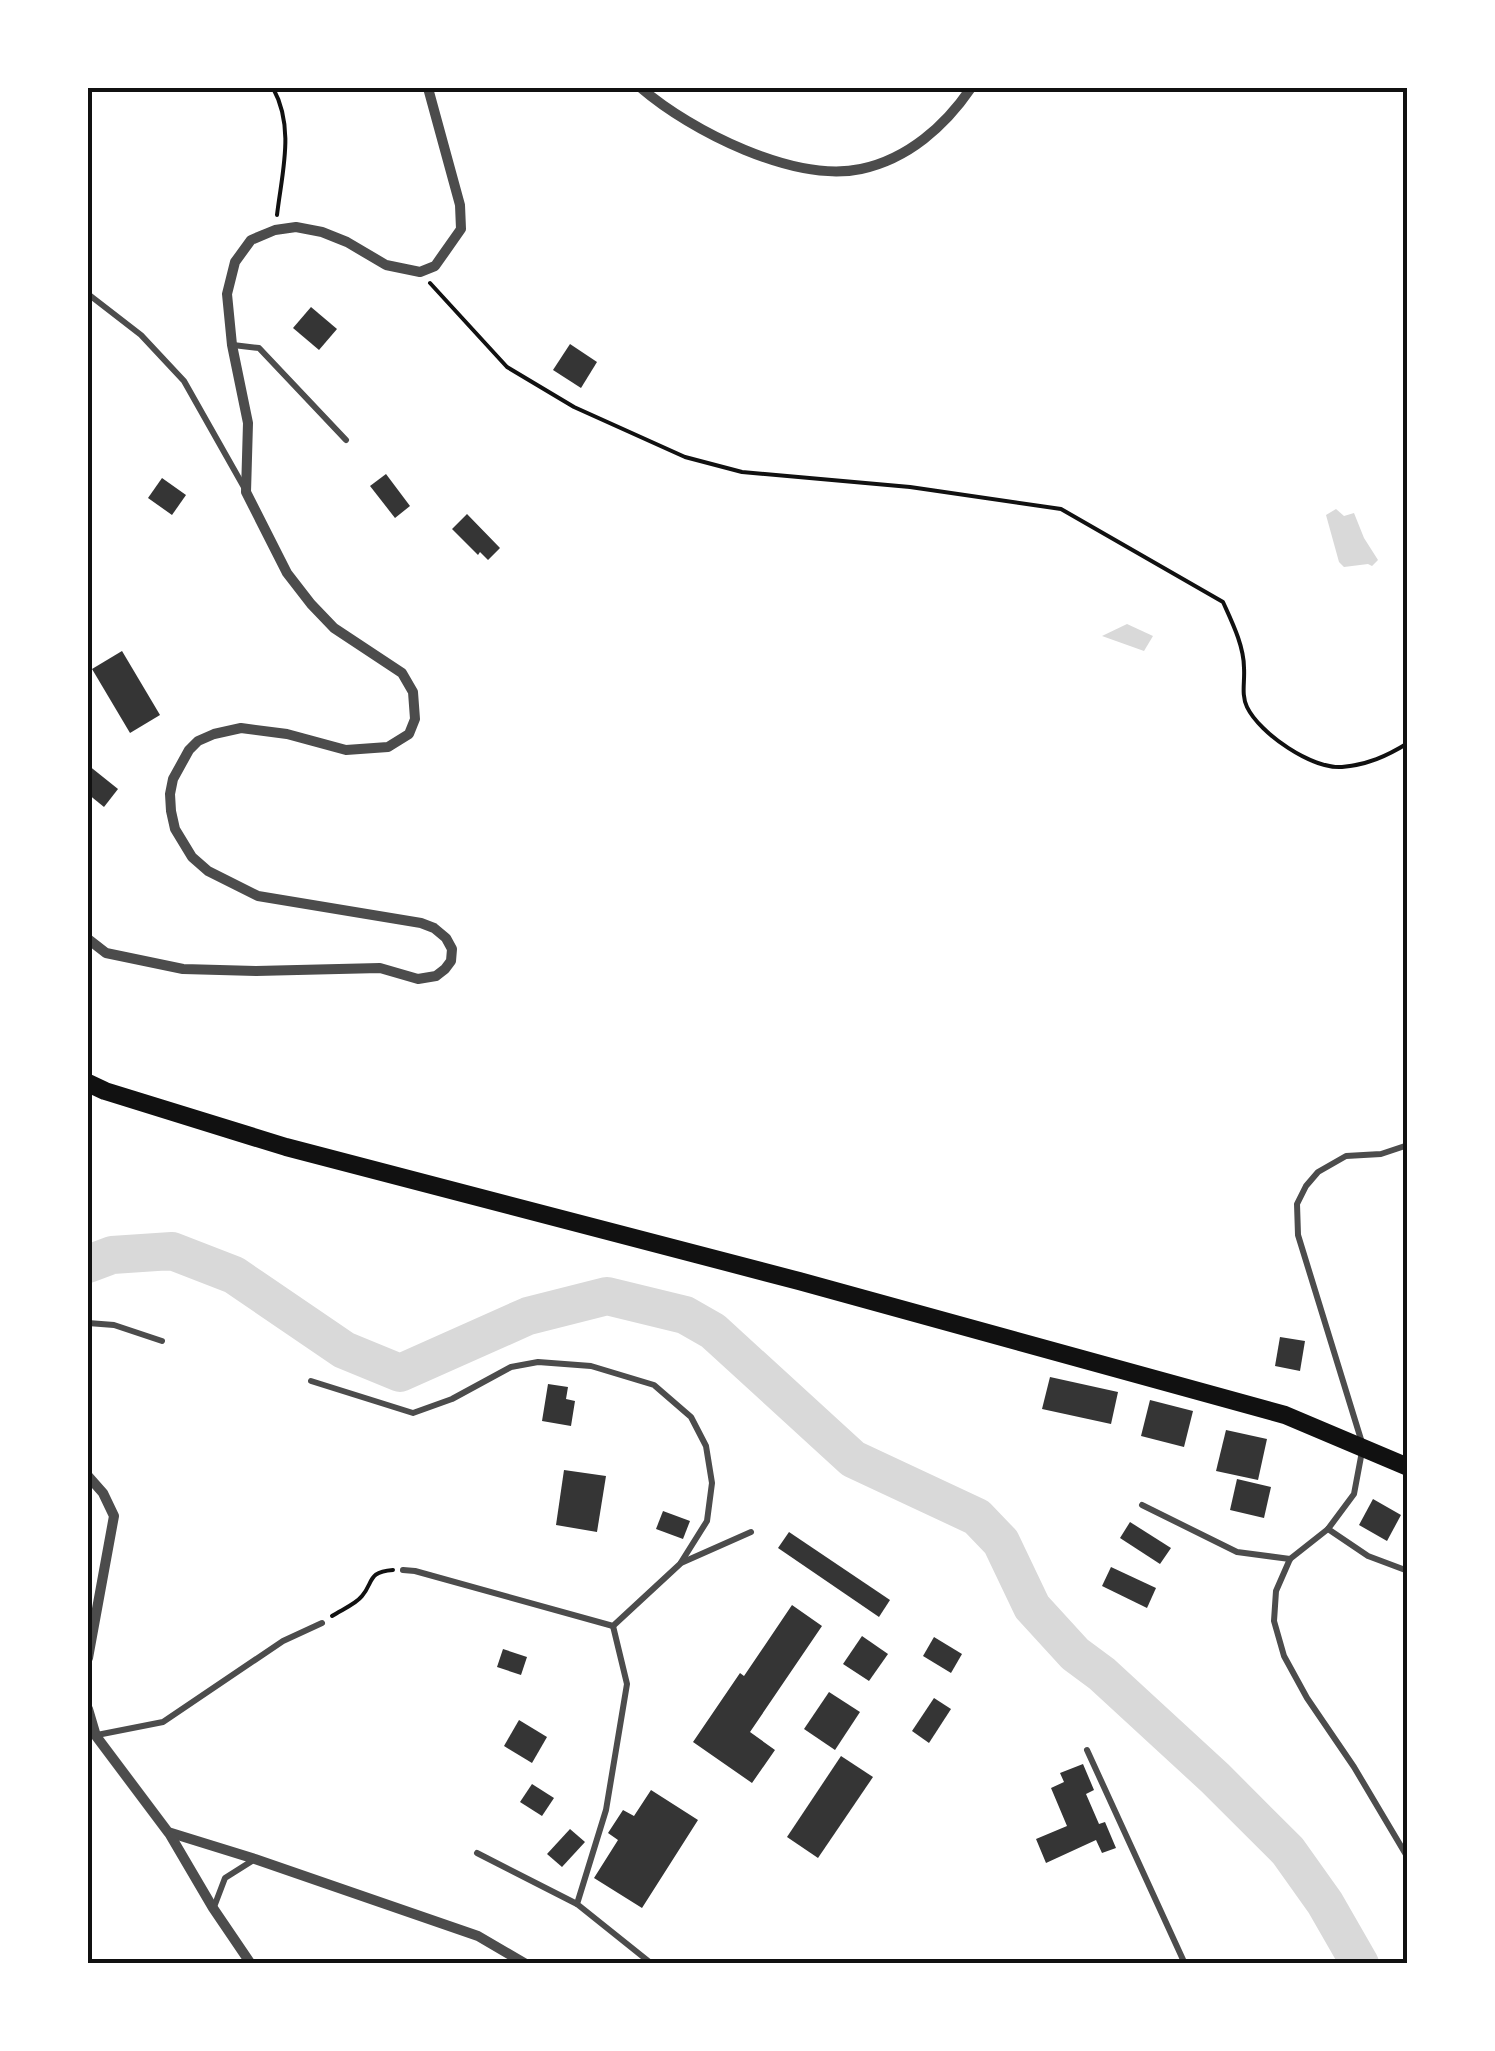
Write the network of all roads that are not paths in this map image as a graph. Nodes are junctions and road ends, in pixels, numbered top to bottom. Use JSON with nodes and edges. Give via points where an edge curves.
{"nodes":[{"id":1,"x":428,"y":88,"type":"edge"},
{"id":2,"x":640,"y":88,"type":"edge"},
{"id":3,"x":971,"y":88,"type":"edge"},
{"id":4,"x":88,"y":294,"type":"edge"},
{"id":5,"x":232,"y":345,"type":"junction"},
{"id":6,"x":346,"y":440,"type":"dead end"},
{"id":7,"x":246,"y":492,"type":"junction"},
{"id":8,"x":88,"y":939,"type":"edge"},
{"id":9,"x":88,"y":1083,"type":"edge"},
{"id":10,"x":1408,"y":1145,"type":"edge"},
{"id":11,"x":88,"y":1323,"type":"edge"},
{"id":12,"x":162,"y":1342,"type":"dead end"},
{"id":13,"x":311,"y":1381,"type":"dead end"},
{"id":14,"x":1363,"y":1446,"type":"junction"},
{"id":15,"x":1408,"y":1466,"type":"edge"},
{"id":16,"x":88,"y":1476,"type":"edge"},
{"id":17,"x":1142,"y":1505,"type":"dead end"},
{"id":18,"x":1328,"y":1529,"type":"junction"},
{"id":19,"x":751,"y":1532,"type":"dead end"},
{"id":20,"x":1290,"y":1559,"type":"junction"},
{"id":21,"x":680,"y":1564,"type":"junction"},
{"id":22,"x":402,"y":1570,"type":"road end"},
{"id":23,"x":1408,"y":1571,"type":"edge"},
{"id":24,"x":322,"y":1623,"type":"road end"},
{"id":25,"x":613,"y":1626,"type":"junction"},
{"id":26,"x":88,"y":1658,"type":"edge"},
{"id":27,"x":88,"y":1709,"type":"edge"},
{"id":28,"x":92,"y":1738,"type":"edge"},
{"id":29,"x":1088,"y":1750,"type":"dead end"},
{"id":30,"x":168,"y":1832,"type":"junction"},
{"id":31,"x":477,"y":1853,"type":"dead end"},
{"id":32,"x":1408,"y":1858,"type":"edge"},
{"id":33,"x":255,"y":1859,"type":"junction"},
{"id":34,"x":576,"y":1904,"type":"junction"},
{"id":35,"x":213,"y":1908,"type":"junction"},
{"id":36,"x":251,"y":1964,"type":"edge"},
{"id":37,"x":526,"y":1964,"type":"edge"},
{"id":38,"x":652,"y":1964,"type":"edge"},
{"id":39,"x":1185,"y":1964,"type":"edge"}],
"edges":[{"from":1,"to":5,"type":"street","via":[[460,204],[461,230],[435,266],[420,272],[386,265],[322,232],[275,230],[251,240],[236,262],[226,294]]},
{"from":2,"to":3,"type":"street","via":[[729,144],[826,171],[860,170],[918,146]]},
{"from":4,"to":7,"type":"lane","via":[[141,334],[184,381]]},
{"from":5,"to":6,"type":"lane","via":[[258,348]]},
{"from":5,"to":7,"type":"street","via":[[248,423]]},
{"from":7,"to":8,"type":"street","via":[[311,604],[334,628],[402,673],[416,719],[409,734],[388,747],[346,750],[241,728],[198,741],[173,779],[175,829],[208,871],[258,896],[420,923],[446,938],[451,961],[436,976],[418,979],[380,968],[184,969],[106,952]]},
{"from":9,"to":14,"type":"main road","via":[[286,1146],[1285,1415]]},
{"from":10,"to":14,"type":"lane","via":[[1346,1156],[1318,1172],[1297,1204],[1298,1234]]},
{"from":11,"to":12,"type":"lane"},
{"from":13,"to":21,"type":"lane","via":[[414,1413],[512,1367],[538,1362],[591,1366],[654,1385],[691,1416],[706,1446],[712,1483],[707,1522]]},
{"from":14,"to":15,"type":"main road"},
{"from":14,"to":18,"type":"lane","via":[[1354,1494]]},
{"from":16,"to":26,"type":"street","via":[[114,1516]]},
{"from":17,"to":20,"type":"lane","via":[[1237,1552]]},
{"from":18,"to":20,"type":"lane"},
{"from":18,"to":23,"type":"lane","via":[[1368,1556]]},
{"from":19,"to":21,"type":"lane"},
{"from":20,"to":32,"type":"lane","via":[[1276,1591],[1274,1621],[1284,1656]]},
{"from":21,"to":25,"type":"lane"},
{"from":22,"to":25,"type":"lane"},
{"from":24,"to":28,"type":"lane","via":[[282,1641],[163,1722]]},
{"from":25,"to":34,"type":"lane","via":[[627,1684],[606,1810]]},
{"from":27,"to":28,"type":"street"},
{"from":28,"to":30,"type":"street"},
{"from":29,"to":39,"type":"lane"},
{"from":30,"to":33,"type":"street"},
{"from":30,"to":35,"type":"street"},
{"from":31,"to":34,"type":"lane"},
{"from":33,"to":35,"type":"lane","via":[[225,1878]]},
{"from":33,"to":37,"type":"street","via":[[478,1936]]},
{"from":34,"to":38,"type":"lane"},
{"from":35,"to":36,"type":"street"}]}
